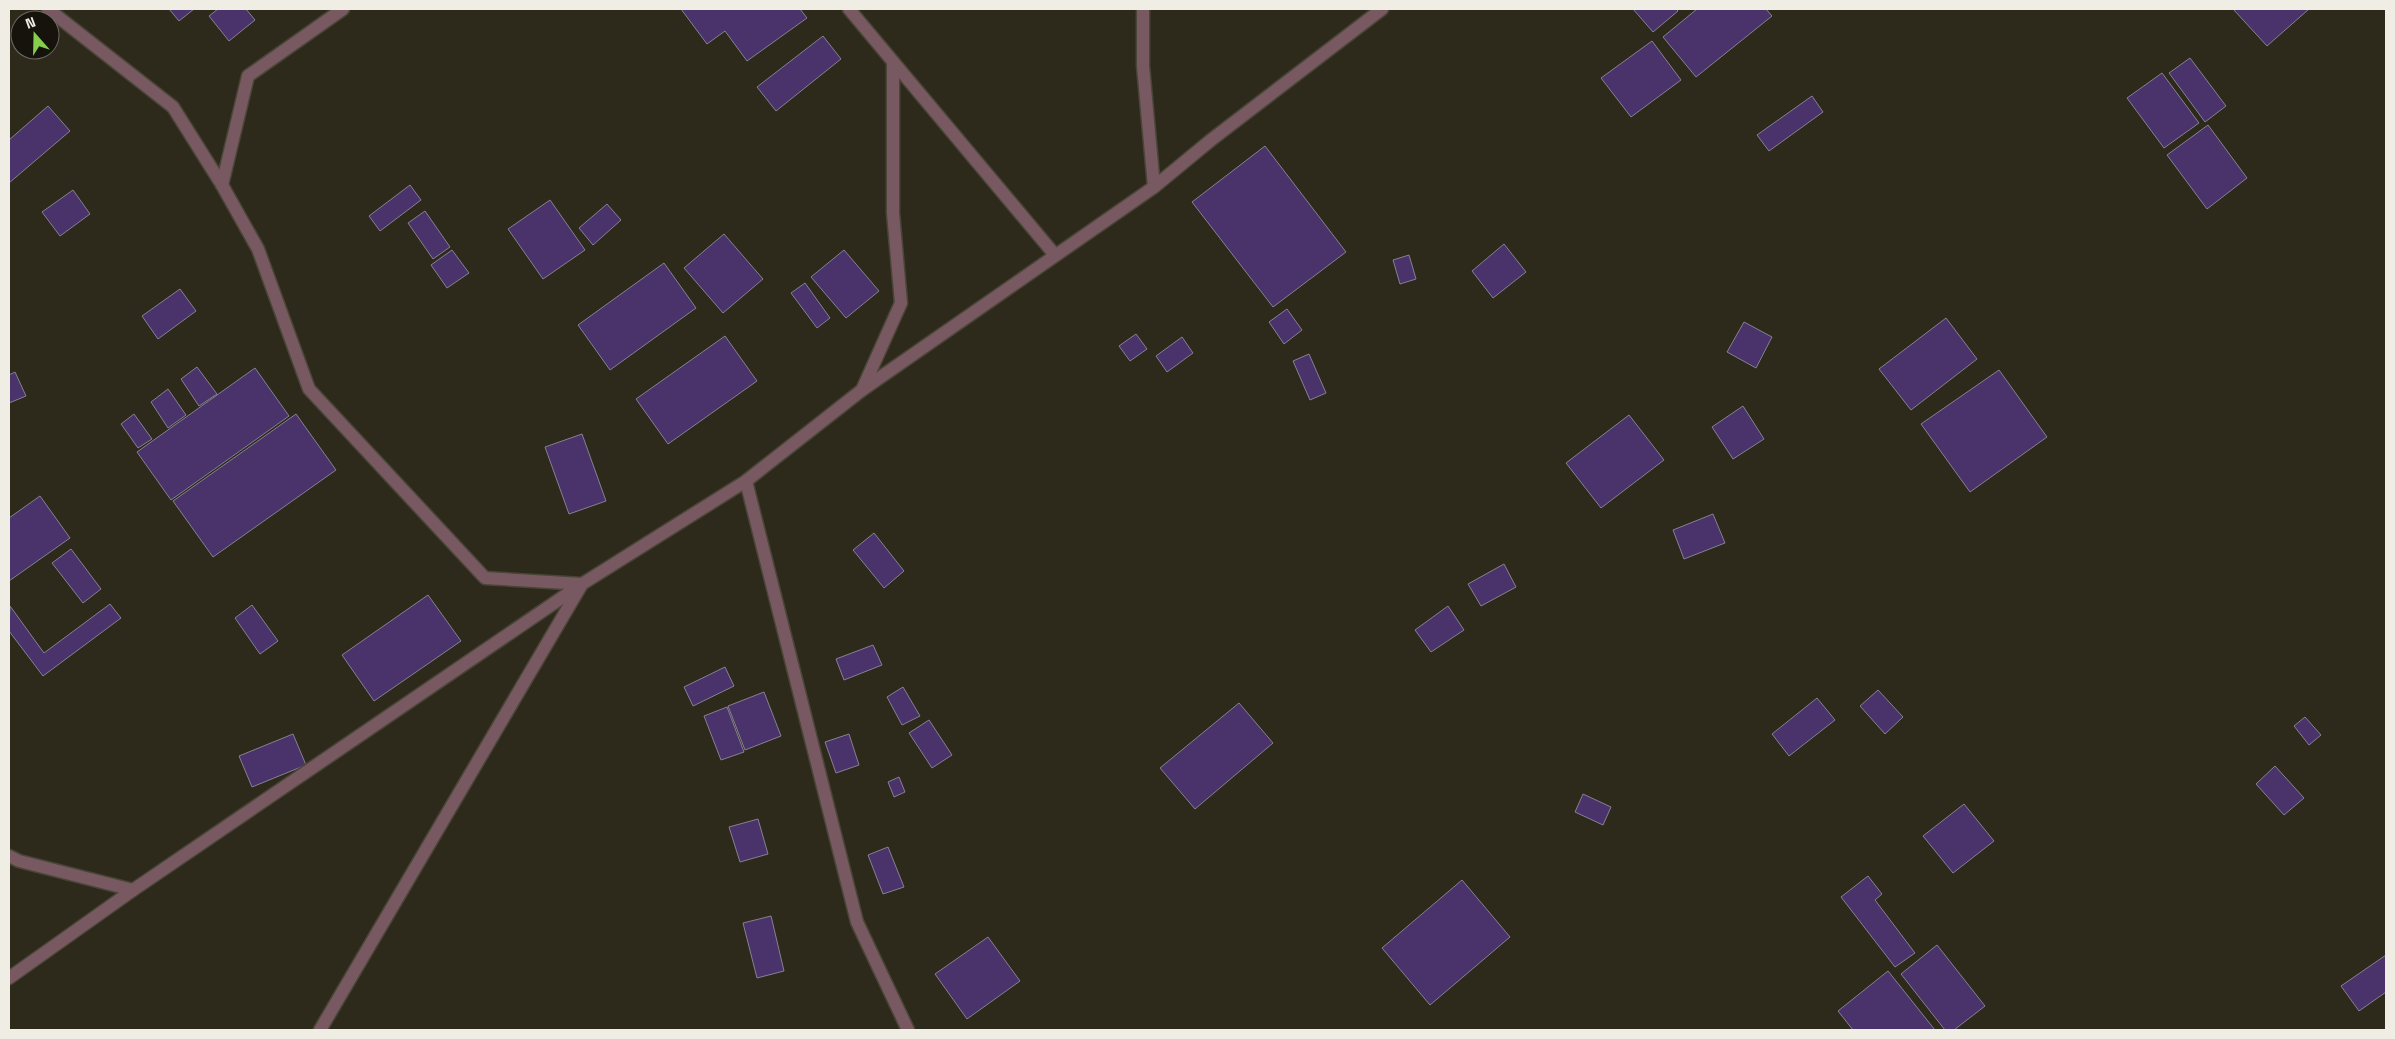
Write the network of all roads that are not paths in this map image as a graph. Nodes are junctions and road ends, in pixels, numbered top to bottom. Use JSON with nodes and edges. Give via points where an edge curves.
{"nodes":[{"id":1,"x":48,"y":9,"type":"edge"},
{"id":2,"x":343,"y":9,"type":"edge"},
{"id":3,"x":849,"y":9,"type":"edge"},
{"id":4,"x":1143,"y":9,"type":"edge"},
{"id":5,"x":1382,"y":9,"type":"edge"},
{"id":6,"x":893,"y":62,"type":"junction"},
{"id":7,"x":222,"y":185,"type":"junction"},
{"id":8,"x":1154,"y":187,"type":"junction"},
{"id":9,"x":1055,"y":255,"type":"junction"},
{"id":10,"x":862,"y":390,"type":"junction"},
{"id":11,"x":746,"y":481,"type":"junction"},
{"id":12,"x":582,"y":584,"type":"junction"},
{"id":13,"x":9,"y":856,"type":"edge"},
{"id":14,"x":133,"y":890,"type":"junction"},
{"id":15,"x":9,"y":978,"type":"edge"},
{"id":16,"x":320,"y":1030,"type":"edge"},
{"id":17,"x":908,"y":1030,"type":"edge"}],
"edges":[{"from":1,"to":7,"type":"street","via":[[173,107]]},
{"from":2,"to":7,"type":"street","via":[[248,76]]},
{"from":3,"to":6,"type":"street"},
{"from":4,"to":8,"type":"street","via":[[1143,66]]},
{"from":5,"to":8,"type":"street"},
{"from":6,"to":9,"type":"street"},
{"from":6,"to":10,"type":"street","via":[[893,213],[901,303]]},
{"from":7,"to":12,"type":"street","via":[[258,249],[309,389],[485,578]]},
{"from":8,"to":9,"type":"street"},
{"from":9,"to":10,"type":"street"},
{"from":10,"to":11,"type":"street"},
{"from":11,"to":12,"type":"street"},
{"from":11,"to":17,"type":"street","via":[[857,922]]},
{"from":12,"to":14,"type":"street"},
{"from":12,"to":16,"type":"street"},
{"from":13,"to":14,"type":"street"},
{"from":14,"to":15,"type":"street"}]}
